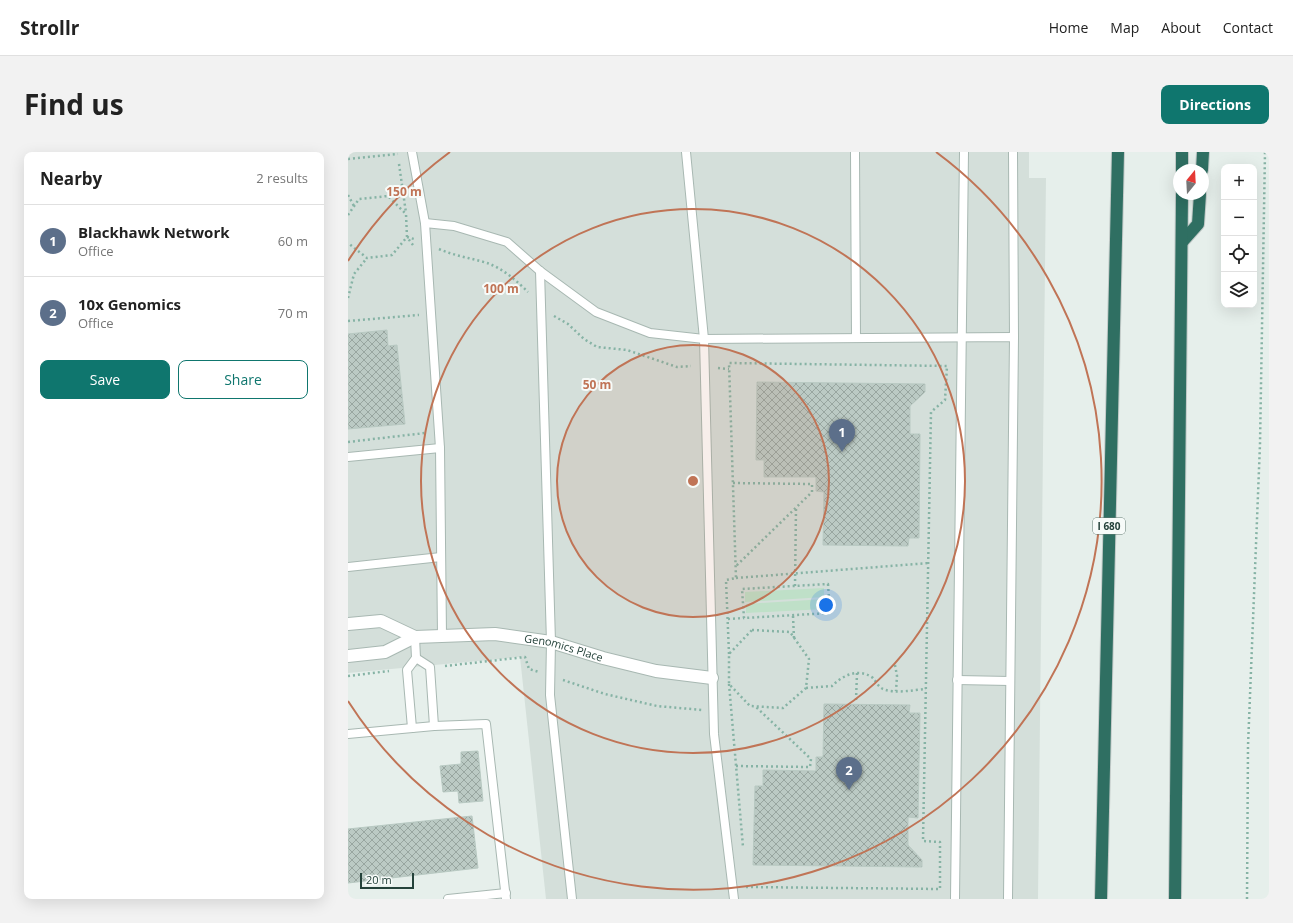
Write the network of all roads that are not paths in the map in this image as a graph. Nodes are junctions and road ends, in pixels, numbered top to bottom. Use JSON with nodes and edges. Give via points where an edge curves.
{"nodes":[{"id":1,"x":412,"y":152,"type":"edge"},
{"id":2,"x":686,"y":152,"type":"edge"},
{"id":3,"x":856,"y":152,"type":"edge"},
{"id":4,"x":964,"y":152,"type":"edge"},
{"id":5,"x":1013,"y":152,"type":"edge"},
{"id":6,"x":1118,"y":152,"type":"edge"},
{"id":7,"x":1182,"y":152,"type":"edge"},
{"id":8,"x":1203,"y":152,"type":"edge"},
{"id":9,"x":1182,"y":164,"type":"edge"},
{"id":10,"x":1202,"y":164,"type":"edge"},
{"id":11,"x":1182,"y":200,"type":"edge"},
{"id":12,"x":1200,"y":200,"type":"edge"},
{"id":13,"x":425,"y":223,"type":"junction"},
{"id":14,"x":1182,"y":242,"type":"junction"},
{"id":15,"x":540,"y":271,"type":"junction"},
{"id":16,"x":961,"y":337,"type":"junction"},
{"id":17,"x":1014,"y":337,"type":"junction"},
{"id":18,"x":856,"y":338,"type":"junction"},
{"id":19,"x":704,"y":339,"type":"junction"},
{"id":20,"x":440,"y":448,"type":"junction"},
{"id":21,"x":348,"y":457,"type":"edge"},
{"id":22,"x":441,"y":557,"type":"junction"},
{"id":23,"x":348,"y":567,"type":"edge"},
{"id":24,"x":348,"y":624,"type":"edge"},
{"id":25,"x":442,"y":636,"type":"junction"},
{"id":26,"x":415,"y":638,"type":"junction"},
{"id":27,"x":551,"y":642,"type":"junction"},
{"id":28,"x":348,"y":656,"type":"edge"},
{"id":29,"x":416,"y":658,"type":"junction"},
{"id":30,"x":712,"y":678,"type":"junction"},
{"id":31,"x":957,"y":680,"type":"junction"},
{"id":32,"x":1010,"y":681,"type":"junction"},
{"id":33,"x":434,"y":726,"type":"junction"},
{"id":34,"x":412,"y":728,"type":"junction"},
{"id":35,"x":348,"y":734,"type":"edge"},
{"id":36,"x":506,"y":896,"type":"edge"},
{"id":37,"x":448,"y":899,"type":"edge"},
{"id":38,"x":572,"y":899,"type":"edge"},
{"id":39,"x":734,"y":899,"type":"edge"},
{"id":40,"x":955,"y":899,"type":"edge"},
{"id":41,"x":1008,"y":899,"type":"edge"},
{"id":42,"x":1101,"y":899,"type":"edge"},
{"id":43,"x":1175,"y":899,"type":"edge"}],
"edges":[{"from":1,"to":13,"type":"lane"},
{"from":2,"to":19,"type":"lane"},
{"from":3,"to":18,"type":"lane"},
{"from":4,"to":16,"type":"lane"},
{"from":5,"to":17,"type":"lane"},
{"from":6,"to":42,"type":"highway","number":"I 680"},
{"from":7,"to":9,"type":"highway"},
{"from":8,"to":10,"type":"highway"},
{"from":11,"to":14,"type":"highway"},
{"from":12,"to":14,"type":"highway","via":[[1198,224]]},
{"from":13,"to":15,"type":"lane","via":[[454,226],[507,242]]},
{"from":13,"to":20,"type":"lane"},
{"from":14,"to":43,"type":"highway"},
{"from":15,"to":19,"type":"lane","via":[[596,312],[650,333]]},
{"from":15,"to":27,"type":"lane"},
{"from":16,"to":17,"type":"lane"},
{"from":16,"to":18,"type":"lane"},
{"from":16,"to":31,"type":"lane"},
{"from":17,"to":32,"type":"lane"},
{"from":18,"to":19,"type":"lane"},
{"from":19,"to":30,"type":"lane"},
{"from":20,"to":21,"type":"lane"},
{"from":20,"to":22,"type":"lane"},
{"from":22,"to":23,"type":"lane"},
{"from":22,"to":25,"type":"lane"},
{"from":24,"to":26,"type":"street","via":[[381,621]]},
{"from":25,"to":26,"type":"street","name":"Genomics Place"},
{"from":25,"to":27,"type":"street","name":"Genomics Place","via":[[495,634]]},
{"from":26,"to":28,"type":"street","name":"Genomics Place","via":[[385,652]]},
{"from":26,"to":29,"type":"lane"},
{"from":27,"to":30,"type":"street","name":"Genomics Place","via":[[656,671]]},
{"from":27,"to":38,"type":"lane","via":[[550,695]]},
{"from":29,"to":33,"type":"lane","via":[[430,667]]},
{"from":29,"to":34,"type":"lane","via":[[407,670]]},
{"from":30,"to":39,"type":"lane","via":[[714,734]]},
{"from":31,"to":32,"type":"lane"},
{"from":31,"to":40,"type":"lane"},
{"from":32,"to":41,"type":"lane"},
{"from":33,"to":34,"type":"lane"},
{"from":33,"to":36,"type":"lane","via":[[486,724]]},
{"from":34,"to":35,"type":"lane"},
{"from":36,"to":37,"type":"lane"}]}
